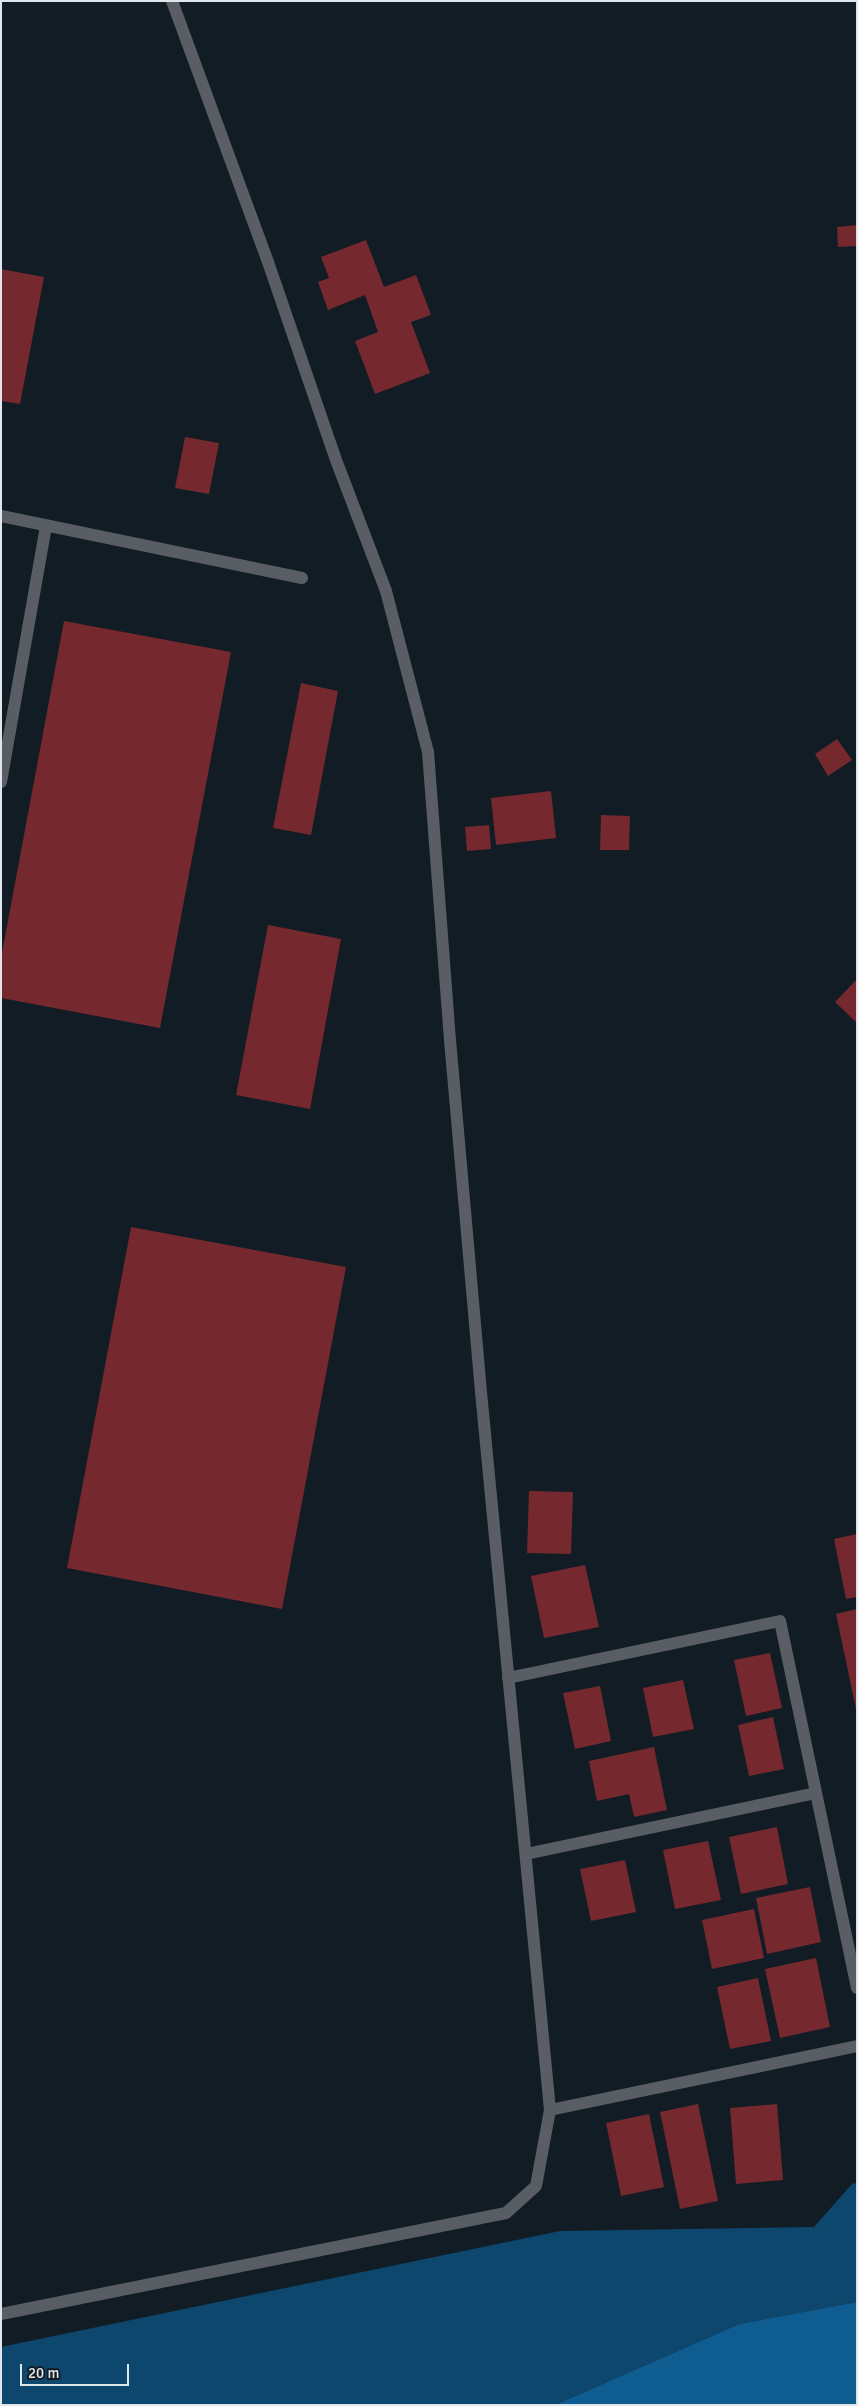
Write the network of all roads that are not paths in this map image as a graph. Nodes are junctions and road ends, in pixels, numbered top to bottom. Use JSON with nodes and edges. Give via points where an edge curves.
{"nodes":[{"id":1,"x":172,"y":1,"type":"edge"},
{"id":2,"x":1,"y":516,"type":"edge"},
{"id":3,"x":46,"y":526,"type":"junction"},
{"id":4,"x":302,"y":578,"type":"dead end"},
{"id":5,"x":1,"y":782,"type":"edge"},
{"id":6,"x":508,"y":1678,"type":"junction"},
{"id":7,"x":816,"y":1793,"type":"junction"},
{"id":8,"x":526,"y":1854,"type":"junction"},
{"id":9,"x":857,"y":1988,"type":"edge"},
{"id":10,"x":857,"y":2046,"type":"edge"},
{"id":11,"x":550,"y":2110,"type":"junction"},
{"id":12,"x":1,"y":2314,"type":"edge"}],
"edges":[{"from":1,"to":6,"type":"street","via":[[386,591],[428,752],[450,1040]]},
{"from":2,"to":3,"type":"street"},
{"from":3,"to":4,"type":"street"},
{"from":3,"to":5,"type":"street"},
{"from":6,"to":7,"type":"street","via":[[780,1621]]},
{"from":6,"to":8,"type":"street"},
{"from":7,"to":8,"type":"street"},
{"from":7,"to":9,"type":"street"},
{"from":8,"to":11,"type":"street"},
{"from":10,"to":11,"type":"street"},
{"from":11,"to":12,"type":"street","via":[[536,2186],[506,2213]]}]}
